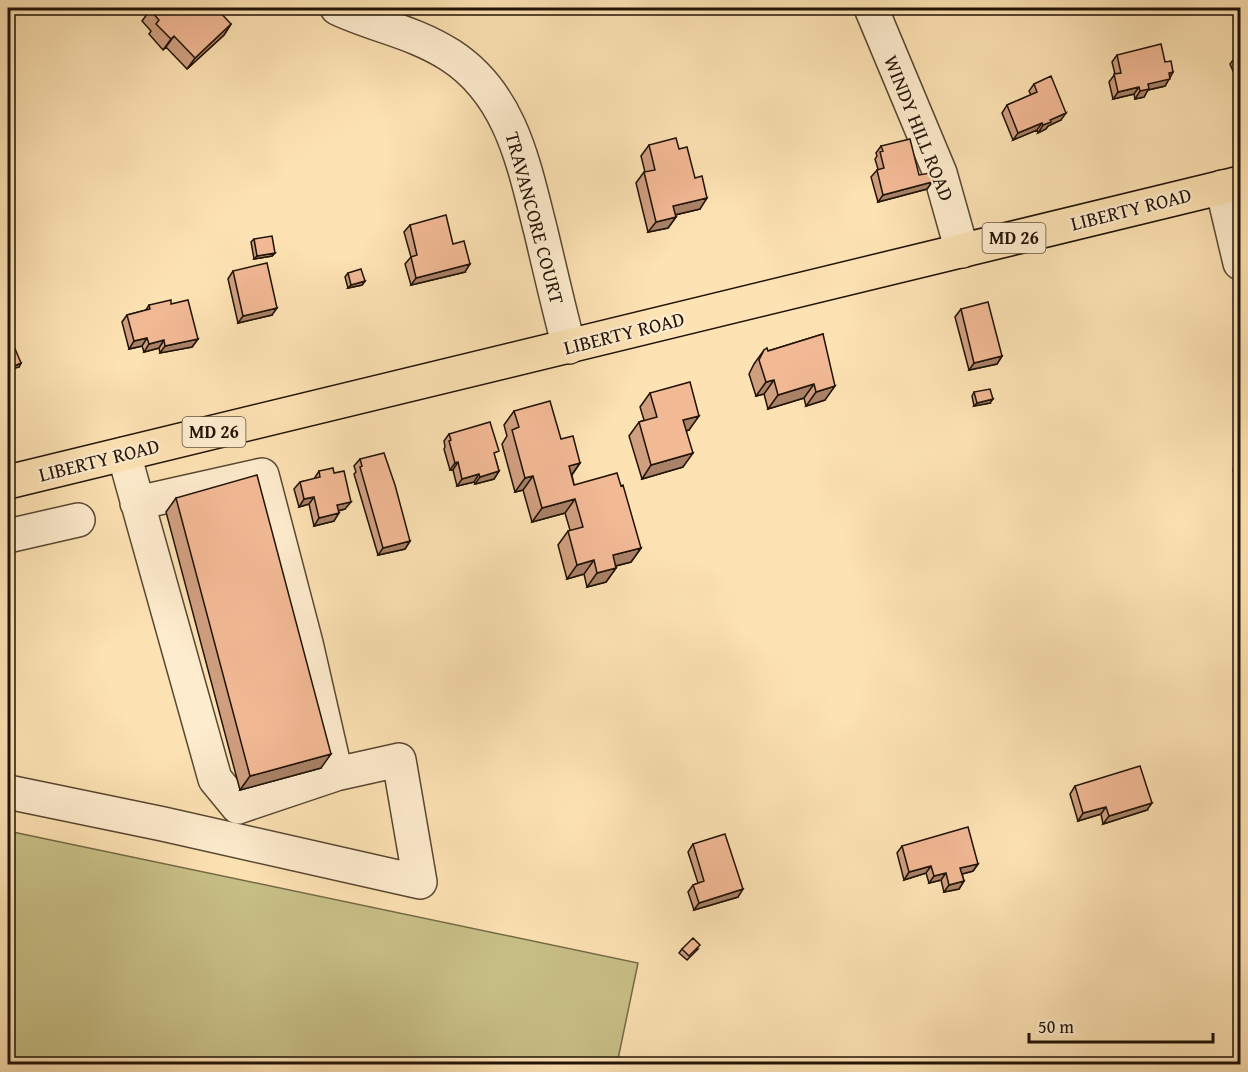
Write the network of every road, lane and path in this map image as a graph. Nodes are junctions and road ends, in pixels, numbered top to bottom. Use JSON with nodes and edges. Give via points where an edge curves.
{"nodes":[{"id":1,"x":337,"y":8,"type":"edge"},
{"id":2,"x":871,"y":8,"type":"edge"},
{"id":3,"x":1231,"y":185,"type":"edge"},
{"id":4,"x":962,"y":251,"type":"junction"},
{"id":5,"x":1240,"y":263,"type":"edge"},
{"id":6,"x":569,"y":347,"type":"junction"},
{"id":7,"x":124,"y":454,"type":"junction"},
{"id":8,"x":8,"y":482,"type":"edge"},
{"id":9,"x":137,"y":503,"type":"junction"},
{"id":10,"x":78,"y":520,"type":"dead end"},
{"id":11,"x":8,"y":536,"type":"edge"},
{"id":12,"x":336,"y":774,"type":"junction"},
{"id":13,"x":8,"y":792,"type":"edge"},
{"id":14,"x":238,"y":807,"type":"junction"},
{"id":15,"x":231,"y":839,"type":"junction"}],
"edges":[{"from":1,"to":6,"type":"street","name":"TRAVANCORE COURT","via":[[424,39],[476,75],[494,97],[508,120],[523,160]]},
{"from":2,"to":4,"type":"street","name":"WINDY HILL ROAD","via":[[940,172]]},
{"from":3,"to":4,"type":"main road","name":"LIBERTY ROAD","number":"MD 26"},
{"from":3,"to":5,"type":"street"},
{"from":4,"to":6,"type":"main road","name":"LIBERTY ROAD","number":"MD 26"},
{"from":6,"to":7,"type":"main road","name":"LIBERTY ROAD","number":"MD 26"},
{"from":7,"to":8,"type":"main road","name":"LIBERTY ROAD","number":"MD 26"},
{"from":7,"to":9,"type":"street"},
{"from":9,"to":12,"type":"street","via":[[262,475]]},
{"from":9,"to":14,"type":"street","via":[[214,779]]},
{"from":10,"to":11,"type":"street"},
{"from":12,"to":14,"type":"street"},
{"from":12,"to":15,"type":"street","via":[[399,760],[420,882]]},
{"from":13,"to":15,"type":"street"},
{"from":14,"to":15,"type":"street"}]}
